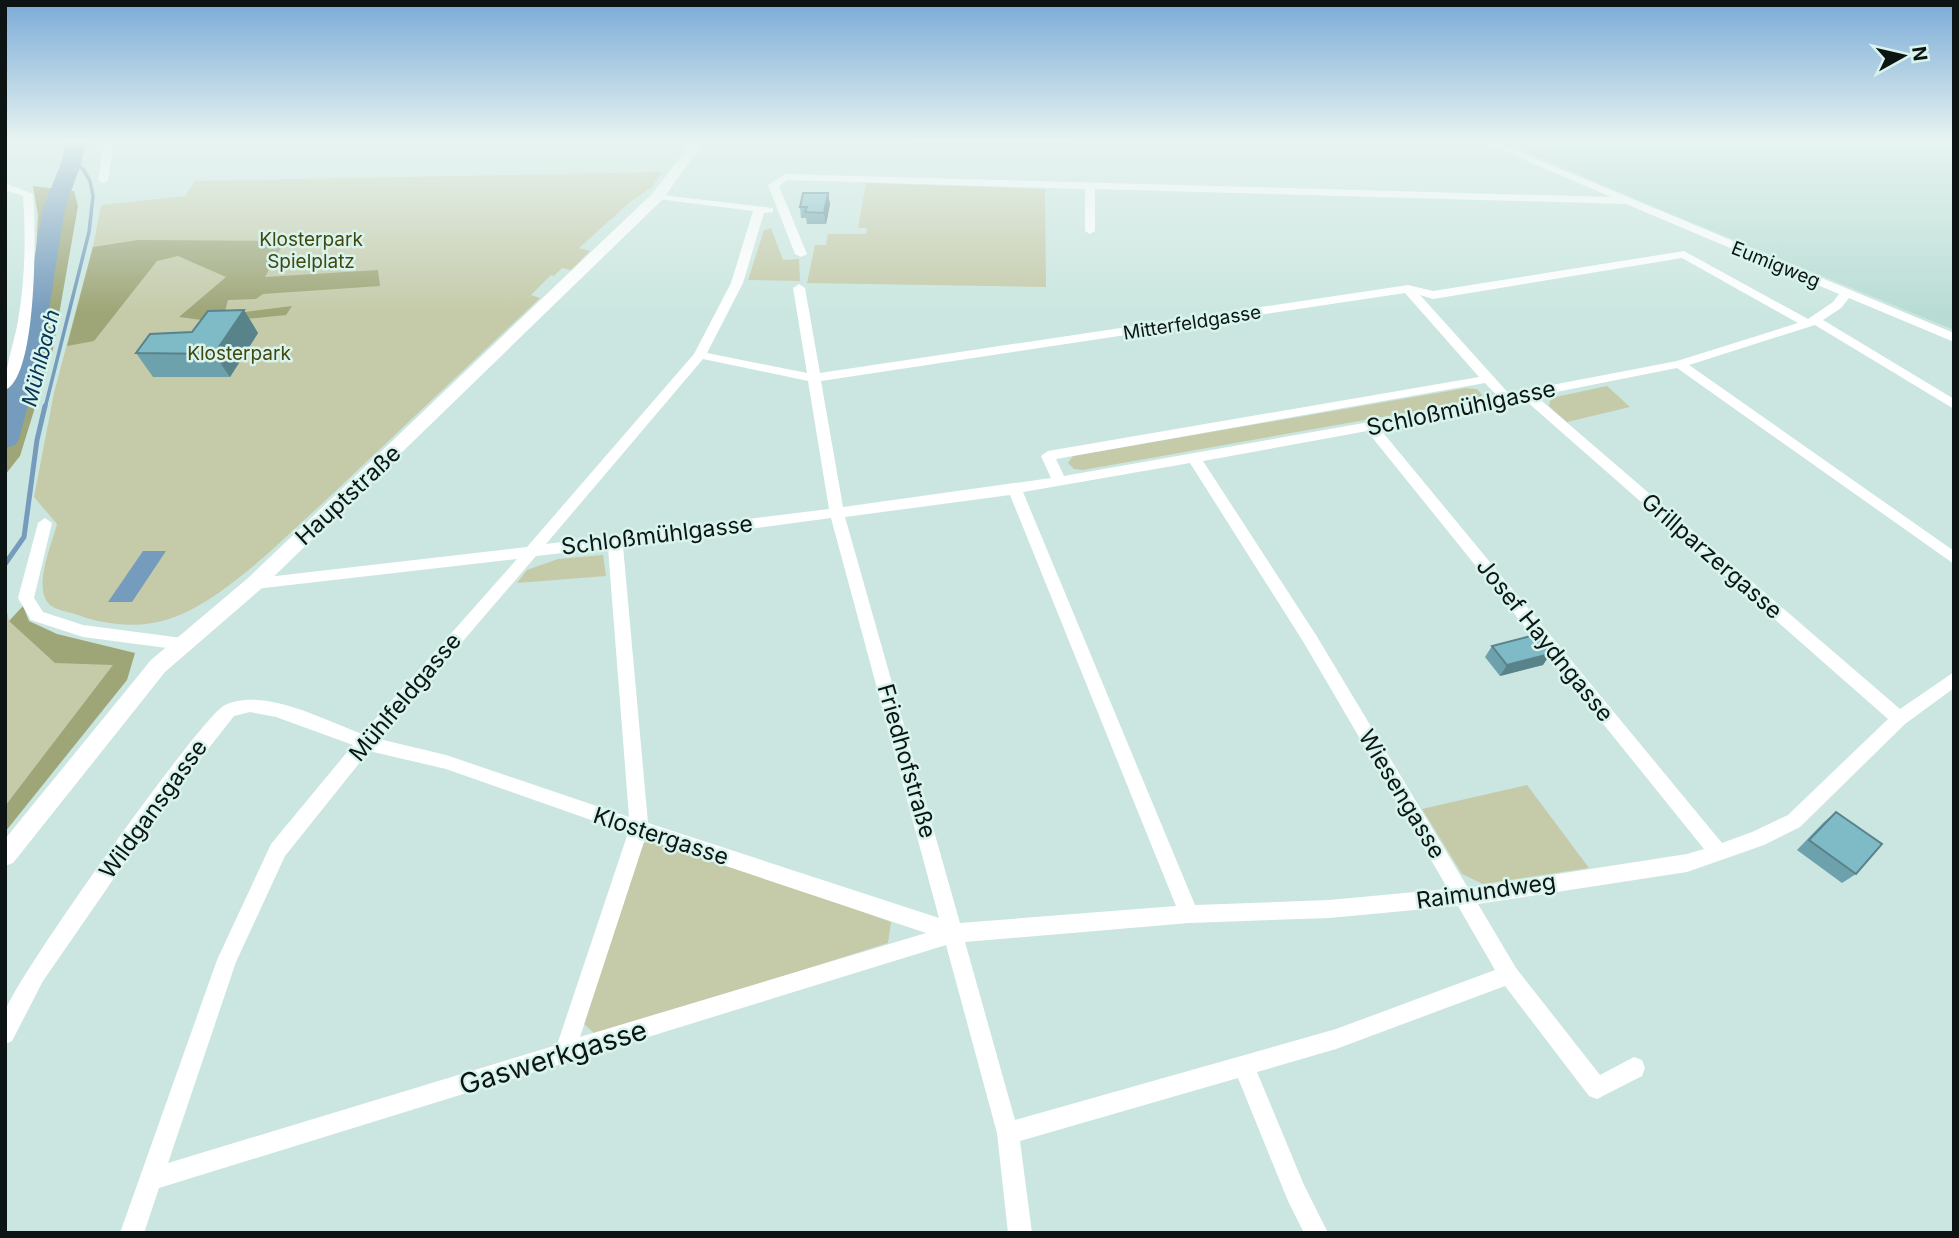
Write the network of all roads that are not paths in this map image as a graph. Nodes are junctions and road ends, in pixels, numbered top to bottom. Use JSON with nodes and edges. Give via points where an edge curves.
{"nodes":[{"id":1,"x":28,"y":198,"type":"edge"},
{"id":2,"x":656,"y":198,"type":"edge"},
{"id":3,"x":671,"y":198,"type":"edge"},
{"id":4,"x":778,"y":198,"type":"edge"},
{"id":5,"x":1090,"y":198,"type":"edge"},
{"id":6,"x":1502,"y":198,"type":"edge"},
{"id":7,"x":1617,"y":198,"type":"edge"},
{"id":8,"x":1625,"y":201,"type":"junction"},
{"id":9,"x":760,"y":210,"type":"junction"},
{"id":10,"x":782,"y":210,"type":"junction"},
{"id":11,"x":1090,"y":230,"type":"dead end"},
{"id":12,"x":801,"y":254,"type":"dead end"},
{"id":13,"x":799,"y":288,"type":"dead end"},
{"id":14,"x":1408,"y":289,"type":"junction"},
{"id":15,"x":1847,"y":292,"type":"junction"},
{"id":16,"x":1812,"y":322,"type":"junction"},
{"id":17,"x":1954,"y":338,"type":"edge"},
{"id":18,"x":700,"y":355,"type":"junction"},
{"id":19,"x":1679,"y":364,"type":"junction"},
{"id":20,"x":813,"y":378,"type":"junction"},
{"id":21,"x":1488,"y":379,"type":"junction"},
{"id":22,"x":5,"y":386,"type":"edge"},
{"id":23,"x":1526,"y":394,"type":"junction"},
{"id":24,"x":1509,"y":402,"type":"junction"},
{"id":25,"x":1954,"y":405,"type":"edge"},
{"id":26,"x":1371,"y":427,"type":"junction"},
{"id":27,"x":1194,"y":458,"type":"junction"},
{"id":28,"x":1059,"y":481,"type":"junction"},
{"id":29,"x":1015,"y":489,"type":"junction"},
{"id":30,"x":837,"y":514,"type":"junction"},
{"id":31,"x":45,"y":523,"type":"dead end"},
{"id":32,"x":615,"y":541,"type":"junction"},
{"id":33,"x":533,"y":550,"type":"junction"},
{"id":34,"x":1954,"y":559,"type":"edge"},
{"id":35,"x":255,"y":583,"type":"junction"},
{"id":36,"x":182,"y":644,"type":"junction"},
{"id":37,"x":1954,"y":679,"type":"edge"},
{"id":38,"x":1899,"y":719,"type":"junction"},
{"id":39,"x":367,"y":743,"type":"junction"},
{"id":40,"x":639,"y":828,"type":"junction"},
{"id":41,"x":1718,"y":852,"type":"junction"},
{"id":42,"x":5,"y":856,"type":"edge"},
{"id":43,"x":1464,"y":897,"type":"junction"},
{"id":44,"x":1189,"y":914,"type":"junction"},
{"id":45,"x":955,"y":933,"type":"junction"},
{"id":46,"x":1509,"y":975,"type":"junction"},
{"id":47,"x":5,"y":1034,"type":"edge"},
{"id":48,"x":564,"y":1054,"type":"junction"},
{"id":49,"x":1243,"y":1065,"type":"junction"},
{"id":50,"x":1634,"y":1068,"type":"dead end"},
{"id":51,"x":1008,"y":1133,"type":"junction"},
{"id":52,"x":151,"y":1179,"type":"junction"},
{"id":53,"x":132,"y":1233,"type":"edge"},
{"id":54,"x":1020,"y":1233,"type":"edge"},
{"id":55,"x":1316,"y":1233,"type":"edge"}],
"edges":[{"from":1,"to":22,"type":"street","via":[[25,312]]},
{"from":2,"to":35,"type":"street","name":"Hauptstraße"},
{"from":3,"to":9,"type":"street"},
{"from":4,"to":10,"type":"street"},
{"from":5,"to":11,"type":"street"},
{"from":6,"to":8,"type":"street"},
{"from":7,"to":8,"type":"street","name":"Eumigweg"},
{"from":8,"to":15,"type":"street","name":"Eumigweg"},
{"from":9,"to":10,"type":"street"},
{"from":9,"to":18,"type":"street","name":"Mühlfeldgasse","via":[[737,282]]},
{"from":10,"to":12,"type":"street"},
{"from":13,"to":20,"type":"street","name":"Friedhofstraße"},
{"from":14,"to":16,"type":"street","name":"Mitterfeldgasse","via":[[1433,295],[1684,254]]},
{"from":14,"to":20,"type":"street","name":"Mitterfeldgasse"},
{"from":14,"to":21,"type":"street"},
{"from":15,"to":16,"type":"street","name":"Schloßmühlgasse"},
{"from":15,"to":17,"type":"street","name":"Eumigweg"},
{"from":16,"to":19,"type":"street","name":"Schloßmühlgasse"},
{"from":16,"to":25,"type":"street"},
{"from":18,"to":20,"type":"street","name":"Mitterfeldgasse"},
{"from":18,"to":33,"type":"street","name":"Mühlfeldgasse"},
{"from":19,"to":23,"type":"street","name":"Schloßmühlgasse"},
{"from":19,"to":34,"type":"street"},
{"from":20,"to":30,"type":"street","name":"Friedhofstraße"},
{"from":21,"to":24,"type":"street"},
{"from":21,"to":28,"type":"street","name":"Schloßmühlgasse","via":[[1048,456]]},
{"from":23,"to":24,"type":"street","name":"Schloßmühlgasse"},
{"from":23,"to":38,"type":"street","name":"Grillparzergasse"},
{"from":24,"to":26,"type":"street","name":"Schloßmühlgasse"},
{"from":26,"to":27,"type":"street","name":"Schloßmühlgasse"},
{"from":26,"to":41,"type":"street","name":"Josef Haydngasse"},
{"from":27,"to":28,"type":"street","name":"Schloßmühlgasse"},
{"from":27,"to":43,"type":"street","name":"Wiesengasse","via":[[1310,639]]},
{"from":28,"to":29,"type":"street","name":"Schloßmühlgasse"},
{"from":29,"to":30,"type":"street","name":"Schloßmühlgasse"},
{"from":29,"to":44,"type":"street"},
{"from":30,"to":32,"type":"street","name":"Schloßmühlgasse"},
{"from":30,"to":45,"type":"street","name":"Friedhofstraße"},
{"from":31,"to":36,"type":"street","via":[[26,598],[37,617],[83,631]]},
{"from":32,"to":33,"type":"street","name":"Schloßmühlgasse"},
{"from":32,"to":40,"type":"street"},
{"from":33,"to":35,"type":"street","name":"Schloßmühlgasse"},
{"from":33,"to":39,"type":"street","name":"Mühlfeldgasse"},
{"from":35,"to":36,"type":"street","name":"Hauptstraße"},
{"from":36,"to":42,"type":"street","name":"Hauptstraße","via":[[136,691]]},
{"from":37,"to":38,"type":"street","name":"Raimundweg"},
{"from":38,"to":41,"type":"street","name":"Raimundweg","via":[[1794,821]]},
{"from":39,"to":40,"type":"street","name":"Klostergasse","via":[[446,762]]},
{"from":39,"to":47,"type":"street","name":"Wildgansgasse","via":[[277,710],[250,705],[228,711],[162,794],[36,974]]},
{"from":39,"to":52,"type":"street","name":"Mühlfeldgasse","via":[[278,850],[227,960]]},
{"from":40,"to":45,"type":"street","name":"Klostergasse"},
{"from":40,"to":48,"type":"street"},
{"from":41,"to":43,"type":"street","name":"Raimundweg","via":[[1687,863]]},
{"from":43,"to":44,"type":"street","name":"Raimundweg","via":[[1329,909]]},
{"from":43,"to":46,"type":"street","name":"Wiesengasse"},
{"from":44,"to":45,"type":"street","name":"Raimundweg"},
{"from":45,"to":48,"type":"street","name":"Gaswerkgasse"},
{"from":45,"to":51,"type":"street","name":"Friedhofstraße"},
{"from":46,"to":49,"type":"street","via":[[1336,1039]]},
{"from":46,"to":50,"type":"street","name":"Wiesengasse","via":[[1597,1088]]},
{"from":48,"to":52,"type":"street","name":"Gaswerkgasse"},
{"from":49,"to":51,"type":"street"},
{"from":49,"to":55,"type":"street"},
{"from":51,"to":54,"type":"street","name":"Friedhofstraße"},
{"from":52,"to":53,"type":"street","name":"Mühlfeldgasse"}]}
